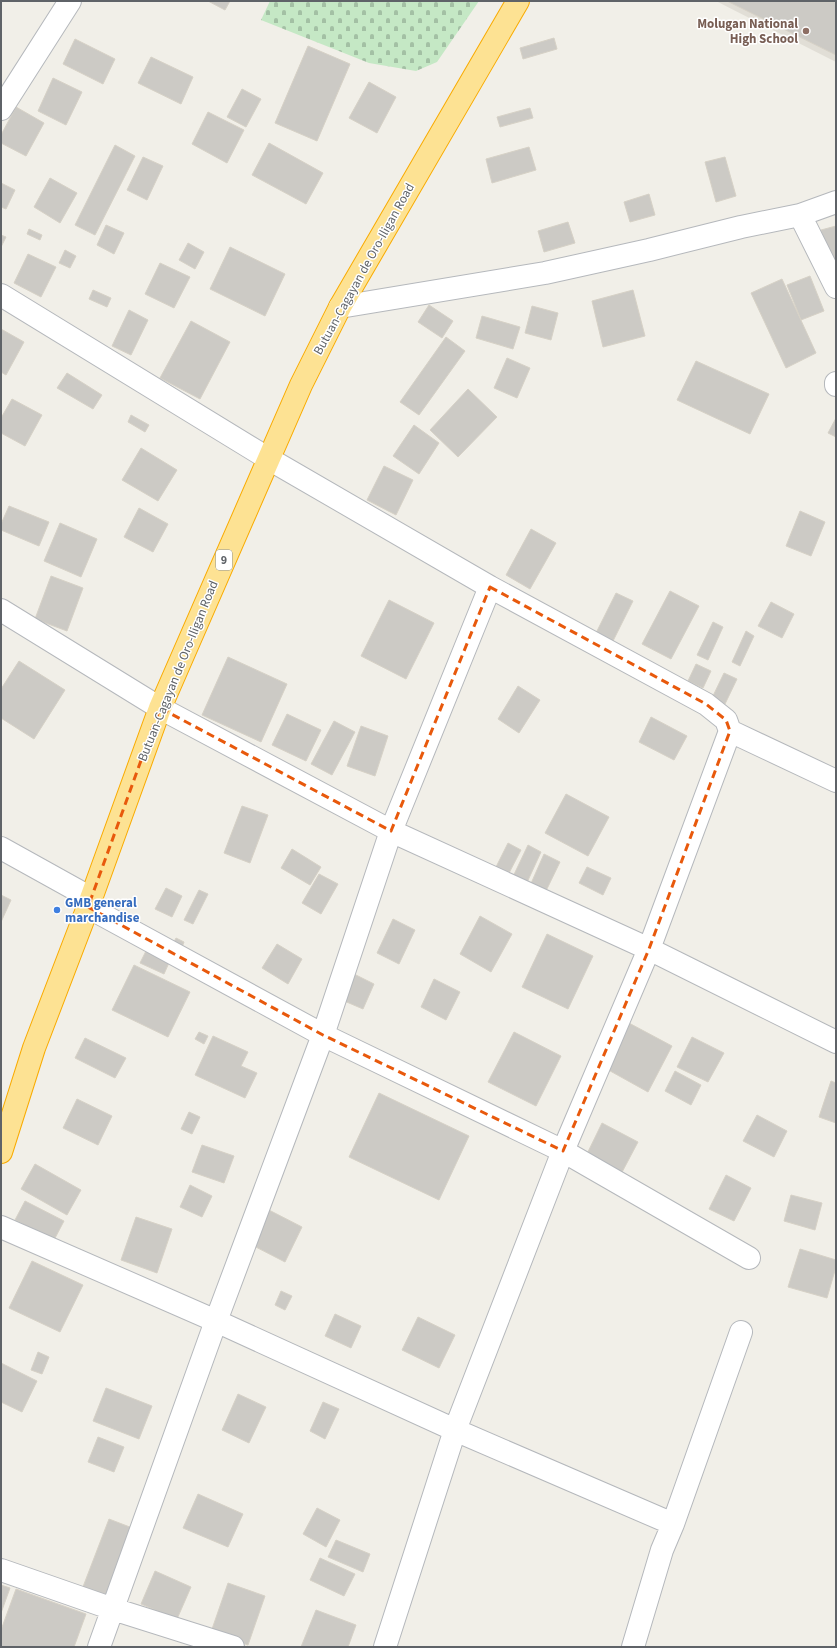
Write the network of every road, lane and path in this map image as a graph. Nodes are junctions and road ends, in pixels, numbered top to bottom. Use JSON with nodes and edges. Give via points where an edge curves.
{"nodes":[{"id":1,"x":70,"y":1,"type":"edge"},
{"id":2,"x":518,"y":1,"type":"edge"},
{"id":3,"x":3,"y":100,"type":"edge"},
{"id":4,"x":836,"y":202,"type":"edge"},
{"id":5,"x":800,"y":215,"type":"junction"},
{"id":6,"x":836,"y":287,"type":"edge"},
{"id":7,"x":1,"y":295,"type":"edge"},
{"id":8,"x":340,"y":307,"type":"junction"},
{"id":9,"x":269,"y":459,"type":"junction"},
{"id":10,"x":490,"y":587,"type":"junction"},
{"id":11,"x":1,"y":610,"type":"edge"},
{"id":12,"x":160,"y":708,"type":"junction"},
{"id":13,"x":730,"y":731,"type":"junction"},
{"id":14,"x":836,"y":781,"type":"edge"},
{"id":15,"x":391,"y":831,"type":"junction"},
{"id":16,"x":1,"y":848,"type":"edge"},
{"id":17,"x":90,"y":902,"type":"junction"},
{"id":18,"x":649,"y":949,"type":"junction"},
{"id":19,"x":322,"y":1035,"type":"junction"},
{"id":20,"x":836,"y":1042,"type":"edge"},
{"id":21,"x":562,"y":1151,"type":"junction"},
{"id":22,"x":1,"y":1152,"type":"edge"},
{"id":23,"x":1,"y":1227,"type":"edge"},
{"id":24,"x":749,"y":1258,"type":"dead end"},
{"id":25,"x":216,"y":1321,"type":"junction"},
{"id":26,"x":741,"y":1332,"type":"dead end"},
{"id":27,"x":455,"y":1430,"type":"junction"},
{"id":28,"x":673,"y":1524,"type":"junction"},
{"id":29,"x":1,"y":1570,"type":"edge"},
{"id":30,"x":113,"y":1609,"type":"junction"},
{"id":31,"x":99,"y":1647,"type":"edge"},
{"id":32,"x":233,"y":1647,"type":"edge"},
{"id":33,"x":385,"y":1647,"type":"edge"},
{"id":34,"x":633,"y":1647,"type":"edge"}],
"edges":[{"from":1,"to":3,"type":"street"},
{"from":2,"to":8,"type":"highway","name":"Butuan-Cagayan de Oro-Iligan Road","number":"9"},
{"from":4,"to":5,"type":"street"},
{"from":5,"to":6,"type":"street"},
{"from":5,"to":8,"type":"street","via":[[545,273]]},
{"from":7,"to":9,"type":"street"},
{"from":8,"to":9,"type":"highway","name":"Butuan-Cagayan de Oro-Iligan Road","number":"9"},
{"from":9,"to":10,"type":"street"},
{"from":9,"to":12,"type":"highway","name":"Butuan-Cagayan de Oro-Iligan Road","number":"9"},
{"from":10,"to":13,"type":"street","via":[[706,704],[726,720]]},
{"from":10,"to":15,"type":"street"},
{"from":11,"to":12,"type":"street"},
{"from":12,"to":15,"type":"street"},
{"from":12,"to":17,"type":"highway","name":"Butuan-Cagayan de Oro-Iligan Road","number":"9"},
{"from":13,"to":14,"type":"street"},
{"from":13,"to":18,"type":"street"},
{"from":15,"to":18,"type":"street"},
{"from":15,"to":19,"type":"street"},
{"from":16,"to":17,"type":"street"},
{"from":17,"to":19,"type":"street"},
{"from":17,"to":22,"type":"highway","name":"Butuan-Cagayan de Oro-Iligan Road","number":"9","via":[[34,1048]]},
{"from":18,"to":20,"type":"street"},
{"from":18,"to":21,"type":"street"},
{"from":19,"to":21,"type":"street"},
{"from":19,"to":25,"type":"street"},
{"from":21,"to":24,"type":"street"},
{"from":21,"to":27,"type":"street"},
{"from":23,"to":25,"type":"street"},
{"from":25,"to":27,"type":"street"},
{"from":25,"to":30,"type":"street"},
{"from":26,"to":28,"type":"street"},
{"from":27,"to":28,"type":"street"},
{"from":27,"to":33,"type":"street"},
{"from":28,"to":34,"type":"street","via":[[662,1550]]},
{"from":29,"to":30,"type":"street"},
{"from":30,"to":31,"type":"street"},
{"from":30,"to":32,"type":"street"}]}
